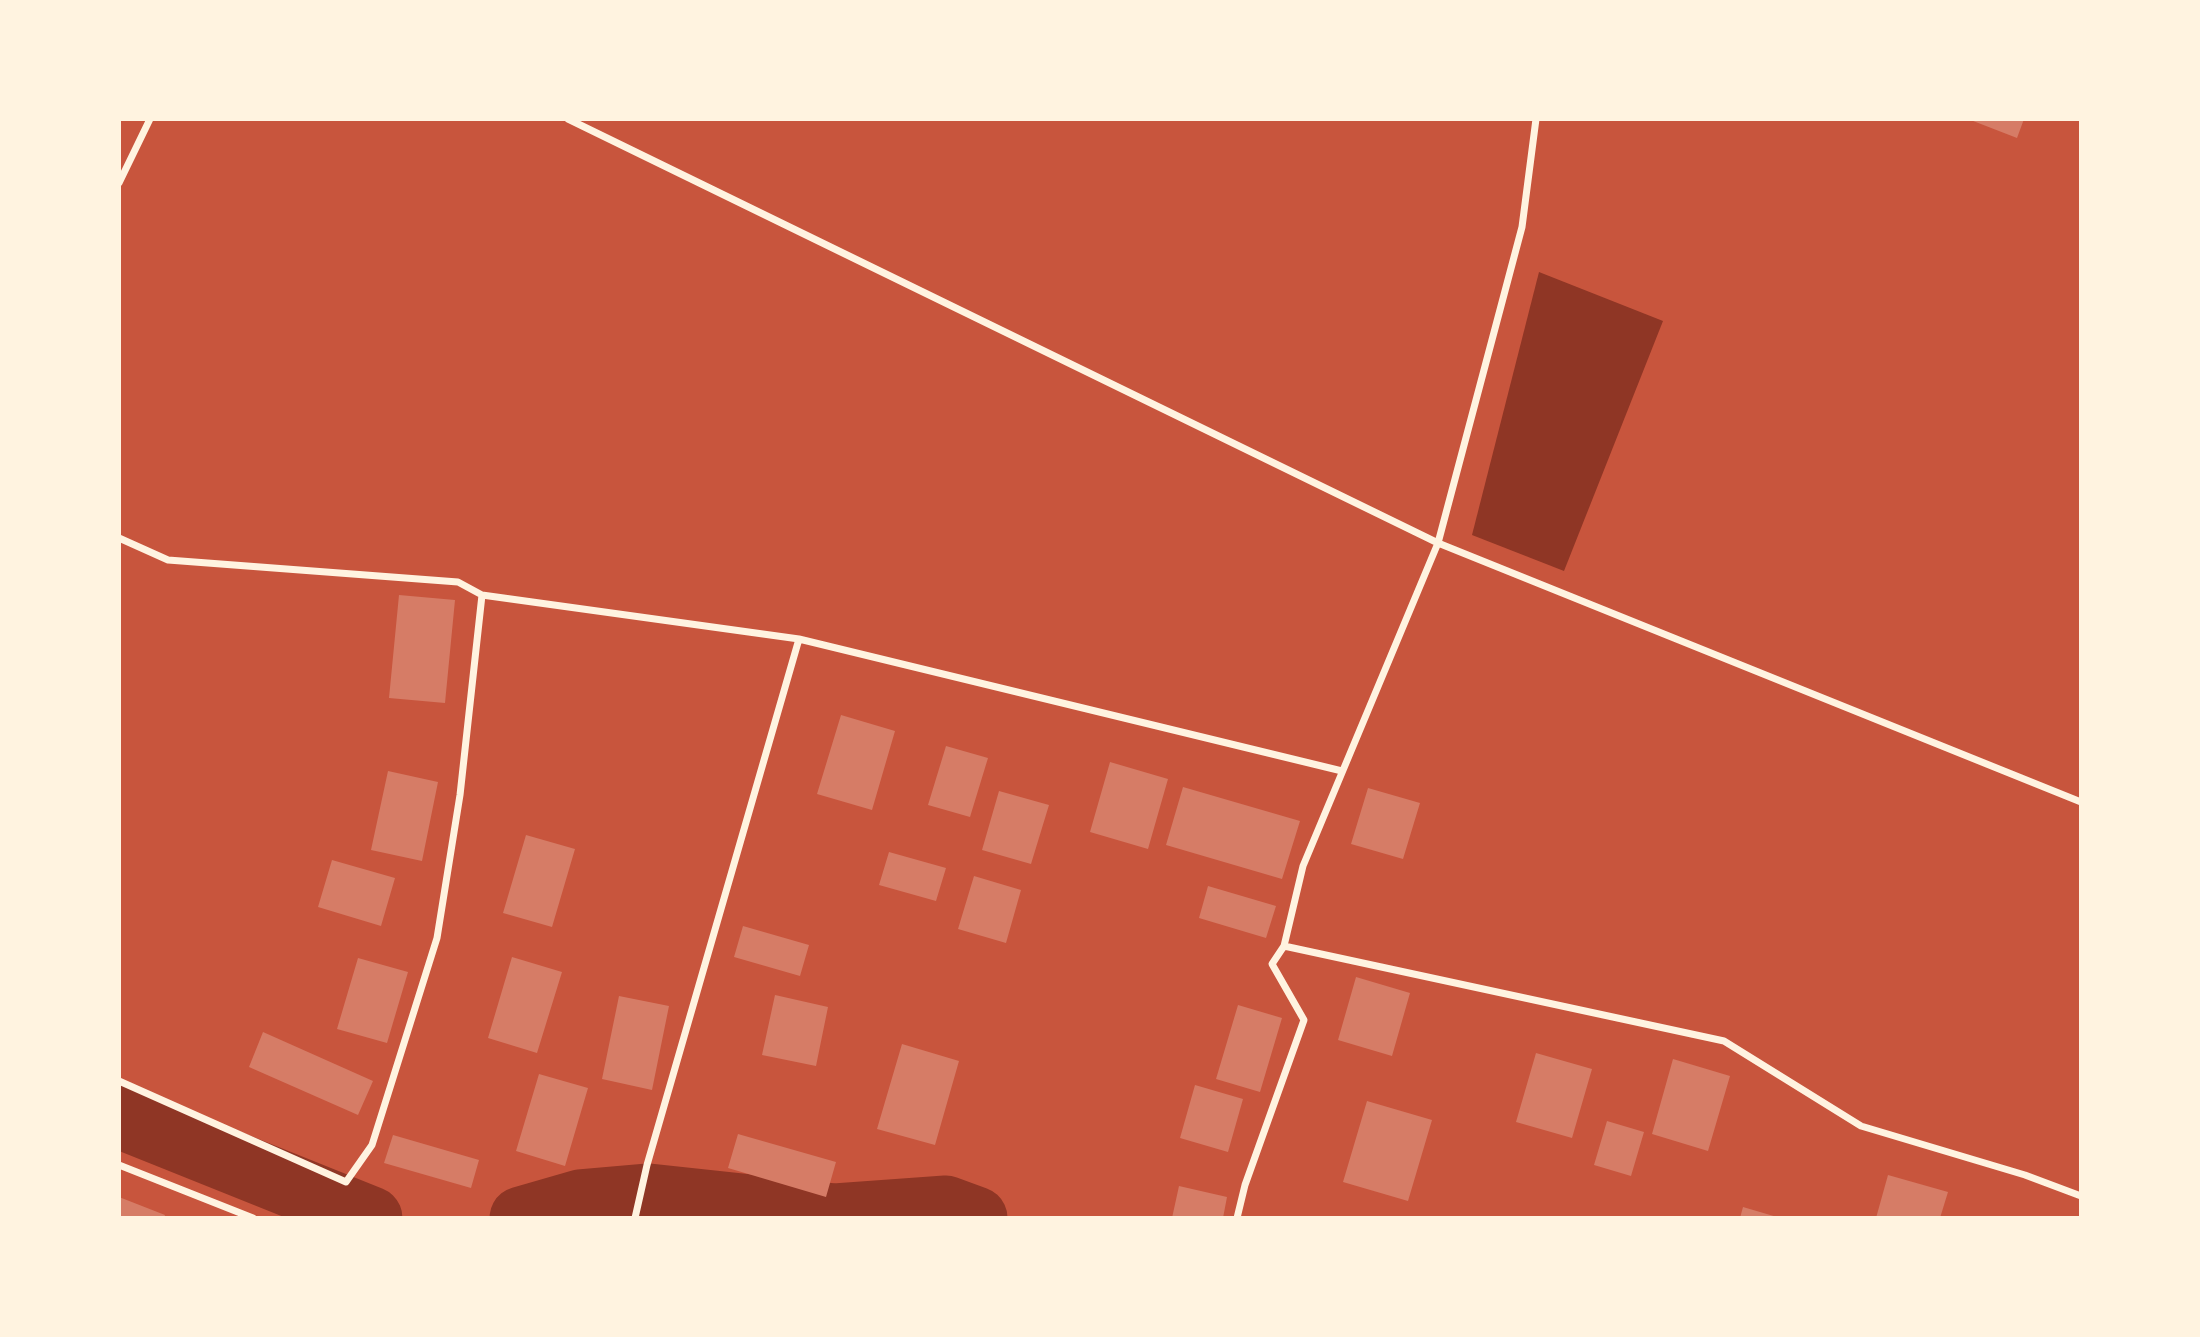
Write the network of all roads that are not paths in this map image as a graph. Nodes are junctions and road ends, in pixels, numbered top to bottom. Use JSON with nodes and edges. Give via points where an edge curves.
{"nodes":[{"id":1,"x":150,"y":119,"type":"edge"},
{"id":2,"x":568,"y":119,"type":"edge"},
{"id":3,"x":1536,"y":119,"type":"edge"},
{"id":4,"x":119,"y":183,"type":"edge"},
{"id":5,"x":119,"y":538,"type":"edge"},
{"id":6,"x":1438,"y":543,"type":"junction"},
{"id":7,"x":482,"y":595,"type":"junction"},
{"id":8,"x":799,"y":639,"type":"junction"},
{"id":9,"x":1342,"y":771,"type":"junction"},
{"id":10,"x":2081,"y":802,"type":"edge"},
{"id":11,"x":1284,"y":946,"type":"junction"},
{"id":12,"x":119,"y":1081,"type":"edge"},
{"id":13,"x":119,"y":1165,"type":"edge"},
{"id":14,"x":2081,"y":1196,"type":"edge"},
{"id":15,"x":253,"y":1218,"type":"edge"},
{"id":16,"x":635,"y":1218,"type":"edge"},
{"id":17,"x":1237,"y":1218,"type":"edge"}],
"edges":[{"from":1,"to":4,"type":"street"},
{"from":2,"to":6,"type":"street"},
{"from":3,"to":6,"type":"street","via":[[1522,227]]},
{"from":5,"to":7,"type":"street","via":[[168,560],[458,582]]},
{"from":6,"to":9,"type":"street"},
{"from":6,"to":10,"type":"street"},
{"from":7,"to":8,"type":"street"},
{"from":7,"to":12,"type":"street","via":[[460,795],[437,938],[372,1145],[346,1182]]},
{"from":8,"to":9,"type":"street"},
{"from":8,"to":16,"type":"street"},
{"from":9,"to":11,"type":"street","via":[[1303,866]]},
{"from":11,"to":14,"type":"street","via":[[1724,1041],[1861,1126]]},
{"from":11,"to":17,"type":"street","via":[[1272,964],[1304,1020]]},
{"from":13,"to":15,"type":"street"}]}
